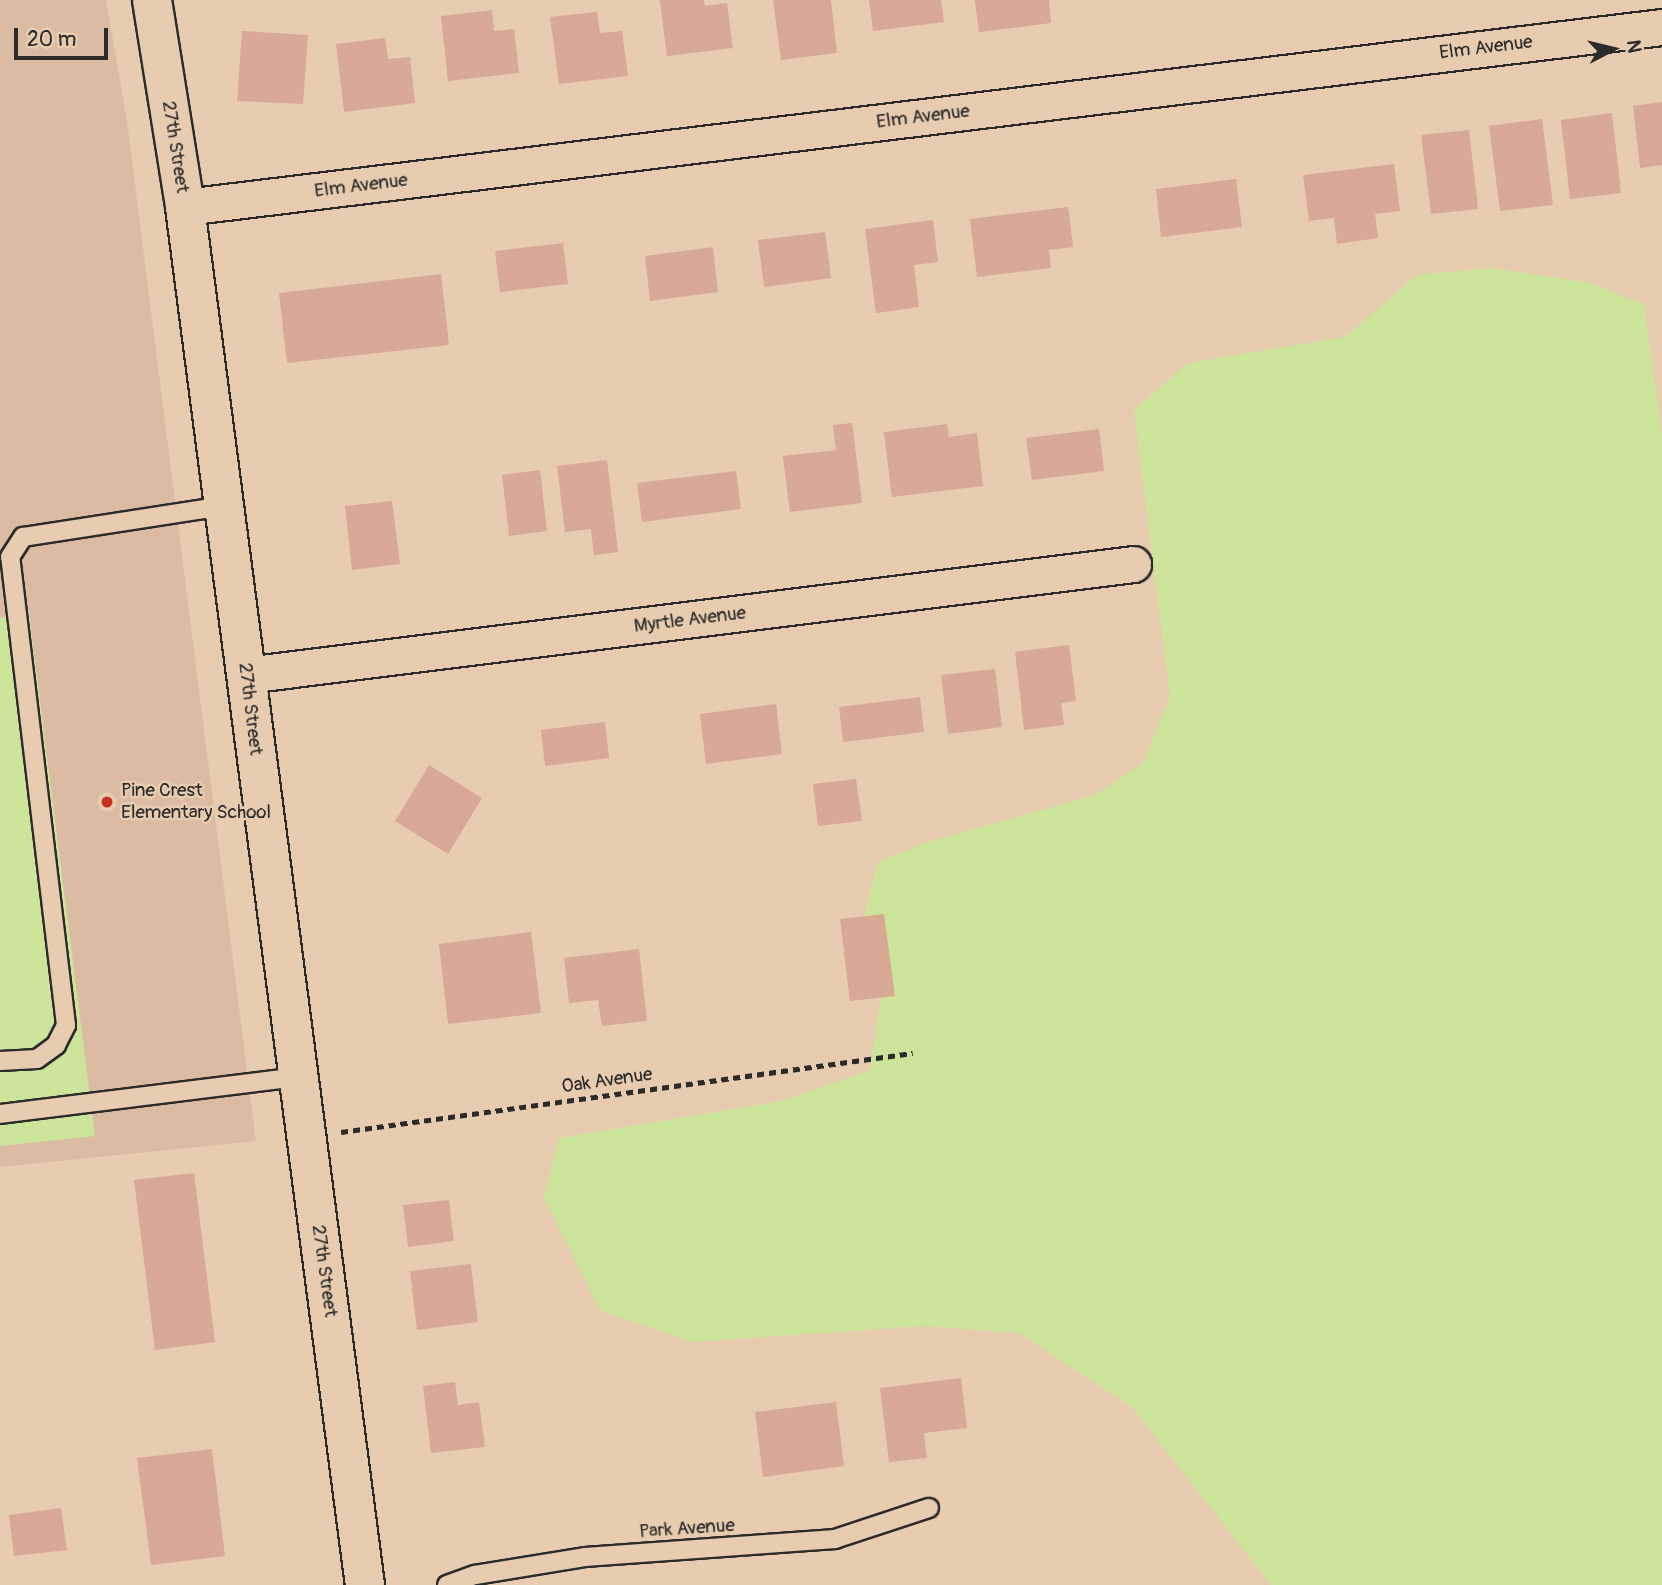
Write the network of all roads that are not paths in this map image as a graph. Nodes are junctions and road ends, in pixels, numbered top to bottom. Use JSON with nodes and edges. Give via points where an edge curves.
{"nodes":[{"id":1,"x":152,"y":0,"type":"edge"},
{"id":2,"x":1662,"y":27,"type":"edge"},
{"id":3,"x":185,"y":208,"type":"junction"},
{"id":4,"x":224,"y":506,"type":"junction"},
{"id":5,"x":1133,"y":564,"type":"dead end"},
{"id":6,"x":246,"y":675,"type":"junction"},
{"id":7,"x":0,"y":1061,"type":"edge"},
{"id":8,"x":298,"y":1077,"type":"junction"},
{"id":9,"x":0,"y":1114,"type":"edge"},
{"id":10,"x":929,"y":1508,"type":"dead end"},
{"id":11,"x":365,"y":1585,"type":"edge"},
{"id":12,"x":447,"y":1585,"type":"edge"}],
"edges":[{"from":1,"to":3,"type":"main road","name":"27th Street"},
{"from":2,"to":3,"type":"street","name":"Elm Avenue"},
{"from":3,"to":4,"type":"main road","name":"27th Street"},
{"from":4,"to":6,"type":"main road","name":"27th Street"},
{"from":4,"to":7,"type":"lane","via":[[23,537],[10,557],[66,1025],[57,1045],[37,1059]]},
{"from":5,"to":6,"type":"street","name":"Myrtle Avenue"},
{"from":6,"to":8,"type":"main road","name":"27th Street"},
{"from":8,"to":9,"type":"lane"},
{"from":8,"to":11,"type":"main road","name":"27th Street"},
{"from":10,"to":12,"type":"lane","name":"Park Avenue","via":[[835,1539],[585,1557]]}]}
